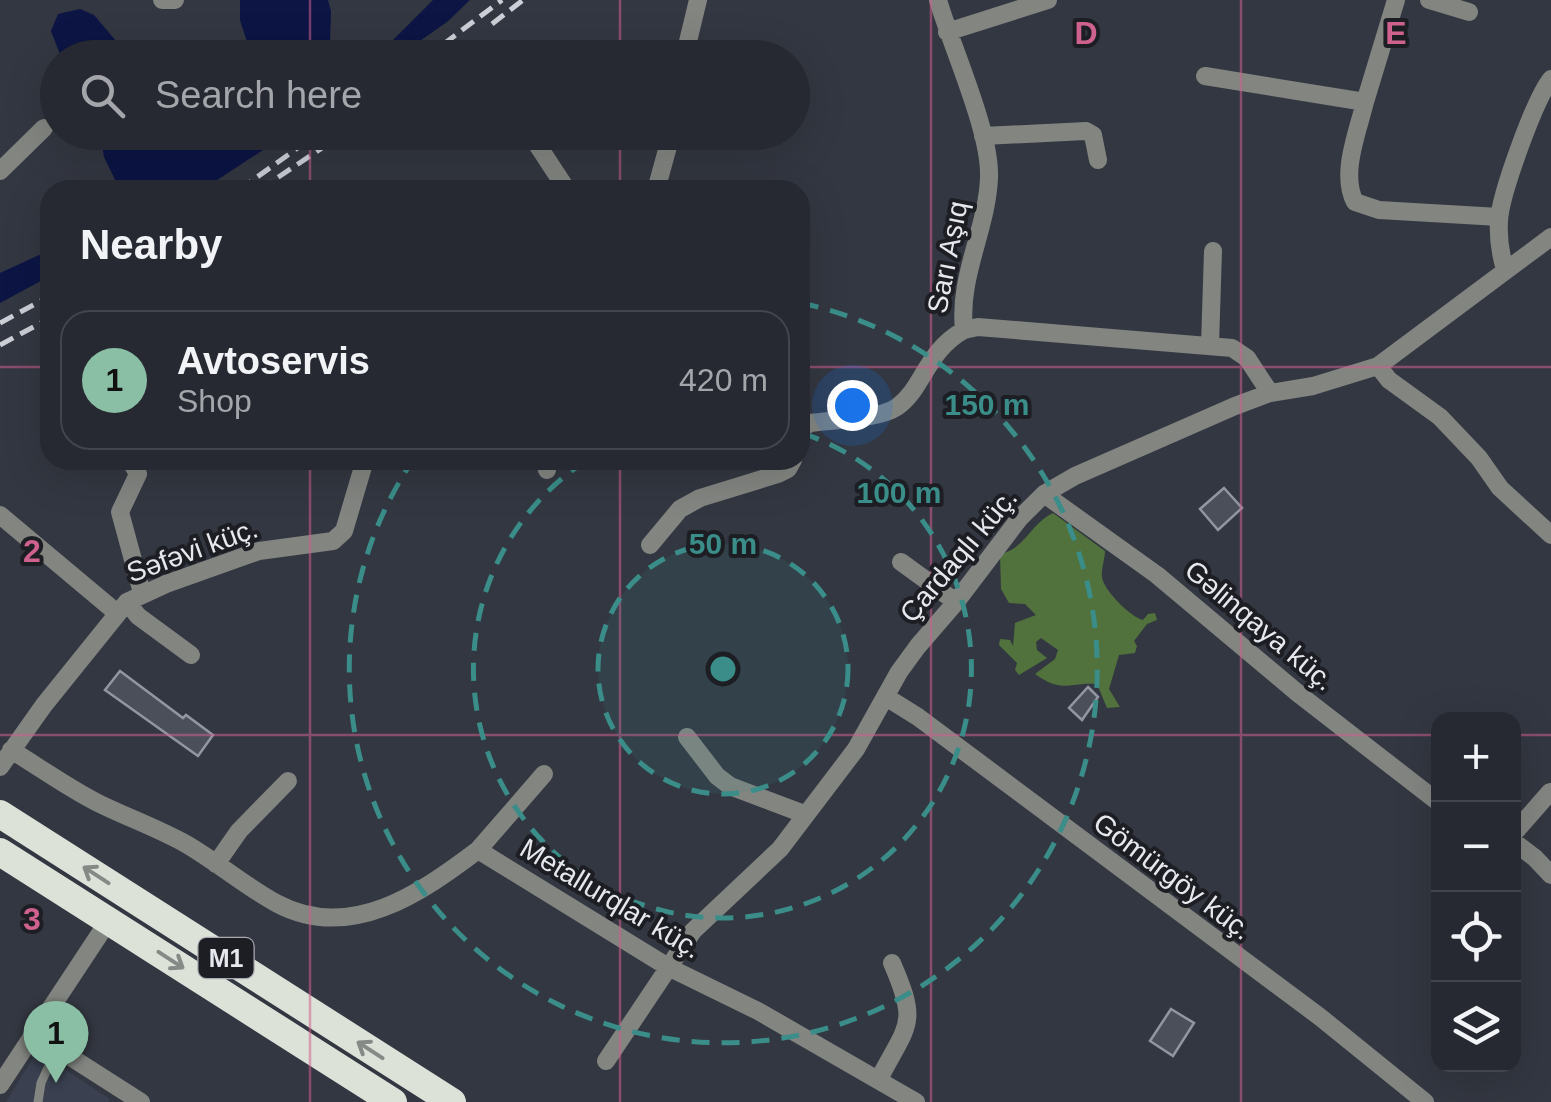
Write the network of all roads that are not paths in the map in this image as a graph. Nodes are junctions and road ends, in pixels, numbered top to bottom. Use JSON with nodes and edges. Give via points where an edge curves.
{"nodes":[{"id":1,"x":162,"y":0,"type":"edge"},
{"id":2,"x":175,"y":0,"type":"edge"},
{"id":3,"x":698,"y":0,"type":"edge"},
{"id":4,"x":938,"y":0,"type":"edge"},
{"id":5,"x":1048,"y":0,"type":"edge"},
{"id":6,"x":1396,"y":0,"type":"edge"},
{"id":7,"x":1429,"y":0,"type":"edge"},
{"id":8,"x":1469,"y":12,"type":"dead end"},
{"id":9,"x":947,"y":32,"type":"junction"},
{"id":10,"x":688,"y":40,"type":"edge"},
{"id":11,"x":1206,"y":76,"type":"dead end"},
{"id":12,"x":1551,"y":79,"type":"edge"},
{"id":13,"x":1365,"y":102,"type":"junction"},
{"id":14,"x":40,"y":132,"type":"edge"},
{"id":15,"x":983,"y":136,"type":"junction"},
{"id":16,"x":541,"y":150,"type":"edge"},
{"id":17,"x":667,"y":150,"type":"edge"},
{"id":18,"x":1098,"y":160,"type":"dead end"},
{"id":19,"x":0,"y":171,"type":"edge"},
{"id":20,"x":560,"y":180,"type":"edge"},
{"id":21,"x":659,"y":180,"type":"edge"},
{"id":22,"x":1498,"y":217,"type":"junction"},
{"id":23,"x":1551,"y":237,"type":"edge"},
{"id":24,"x":1213,"y":251,"type":"dead end"},
{"id":25,"x":1505,"y":268,"type":"junction"},
{"id":26,"x":964,"y":330,"type":"junction"},
{"id":27,"x":1210,"y":344,"type":"junction"},
{"id":28,"x":1378,"y":366,"type":"junction"},
{"id":29,"x":1270,"y":393,"type":"junction"},
{"id":30,"x":810,"y":423,"type":"edge"},
{"id":31,"x":136,"y":470,"type":"edge"},
{"id":32,"x":362,"y":470,"type":"edge"},
{"id":33,"x":786,"y":470,"type":"edge"},
{"id":34,"x":1044,"y":494,"type":"junction"},
{"id":35,"x":0,"y":515,"type":"edge"},
{"id":36,"x":1551,"y":535,"type":"edge"},
{"id":37,"x":650,"y":545,"type":"dead end"},
{"id":38,"x":901,"y":562,"type":"dead end"},
{"id":39,"x":956,"y":602,"type":"junction"},
{"id":40,"x":129,"y":603,"type":"junction"},
{"id":41,"x":191,"y":654,"type":"dead end"},
{"id":42,"x":886,"y":697,"type":"junction"},
{"id":43,"x":688,"y":737,"type":"dead end"},
{"id":44,"x":11,"y":750,"type":"junction"},
{"id":45,"x":0,"y":767,"type":"edge"},
{"id":46,"x":544,"y":774,"type":"dead end"},
{"id":47,"x":288,"y":781,"type":"dead end"},
{"id":48,"x":1550,"y":792,"type":"edge"},
{"id":49,"x":1431,"y":797,"type":"edge"},
{"id":50,"x":0,"y":814,"type":"edge"},
{"id":51,"x":804,"y":814,"type":"junction"},
{"id":52,"x":1521,"y":824,"type":"edge"},
{"id":53,"x":1521,"y":847,"type":"edge"},
{"id":54,"x":478,"y":850,"type":"junction"},
{"id":55,"x":0,"y":852,"type":"edge"},
{"id":56,"x":216,"y":864,"type":"junction"},
{"id":57,"x":1551,"y":875,"type":"edge"},
{"id":58,"x":109,"y":920,"type":"junction"},
{"id":59,"x":892,"y":964,"type":"dead end"},
{"id":60,"x":668,"y":967,"type":"junction"},
{"id":61,"x":33,"y":1033,"type":"junction"},
{"id":62,"x":57,"y":1048,"type":"junction"},
{"id":63,"x":606,"y":1060,"type":"dead end"},
{"id":64,"x":879,"y":1079,"type":"junction"},
{"id":65,"x":0,"y":1086,"type":"edge"},
{"id":66,"x":38,"y":1102,"type":"edge"},
{"id":67,"x":141,"y":1102,"type":"edge"},
{"id":68,"x":393,"y":1102,"type":"edge"},
{"id":69,"x":452,"y":1102,"type":"edge"},
{"id":70,"x":916,"y":1102,"type":"edge"},
{"id":71,"x":1426,"y":1102,"type":"edge"}],
"edges":[{"from":1,"to":2,"type":"street"},
{"from":3,"to":10,"type":"street"},
{"from":4,"to":9,"type":"street","name":"Sarı Aşıq"},
{"from":5,"to":9,"type":"street"},
{"from":6,"to":13,"type":"street"},
{"from":7,"to":8,"type":"street"},
{"from":9,"to":15,"type":"street","name":"Sarı Aşıq"},
{"from":11,"to":13,"type":"street"},
{"from":12,"to":22,"type":"street","via":[[1533,109]]},
{"from":13,"to":22,"type":"street","via":[[1349,178],[1354,202],[1379,210]]},
{"from":14,"to":19,"type":"street"},
{"from":15,"to":18,"type":"street","via":[[1086,131]]},
{"from":15,"to":26,"type":"street","name":"Sarı Aşıq","via":[[988,191],[964,294]]},
{"from":16,"to":20,"type":"street"},
{"from":17,"to":21,"type":"street"},
{"from":22,"to":25,"type":"street"},
{"from":23,"to":25,"type":"street","name":"Çardaqlı küç."},
{"from":24,"to":27,"type":"street"},
{"from":25,"to":28,"type":"street","name":"Çardaqlı küç."},
{"from":26,"to":27,"type":"street"},
{"from":26,"to":30,"type":"street","name":"Sarı Aşıq","via":[[934,353],[899,406]]},
{"from":27,"to":29,"type":"street","via":[[1247,358]]},
{"from":28,"to":29,"type":"street","name":"Çardaqlı küç."},
{"from":28,"to":36,"type":"street","via":[[1440,417]]},
{"from":29,"to":34,"type":"street","name":"Çardaqlı küç."},
{"from":31,"to":40,"type":"street","via":[[120,512]]},
{"from":32,"to":40,"type":"street","name":"Səfəvi küç.","via":[[344,531],[333,542],[259,551]]},
{"from":33,"to":37,"type":"street","via":[[680,508]]},
{"from":34,"to":39,"type":"street","name":"Çardaqlı küç."},
{"from":34,"to":49,"type":"street","name":"Gəlinqaya küç.","via":[[1144,565]]},
{"from":35,"to":40,"type":"street"},
{"from":38,"to":39,"type":"street"},
{"from":39,"to":42,"type":"street","name":"Çardaqlı küç."},
{"from":40,"to":41,"type":"street"},
{"from":40,"to":44,"type":"street","name":"Səfəvi küç."},
{"from":42,"to":51,"type":"street","name":"Çardaqlı küç.","via":[[856,749]]},
{"from":42,"to":71,"type":"street","name":"Gömürgöy küç."},
{"from":43,"to":51,"type":"street","via":[[730,786]]},
{"from":44,"to":45,"type":"street","name":"Səfəvi küç."},
{"from":44,"to":56,"type":"street","name":"Metallurqlar küç."},
{"from":46,"to":54,"type":"street"},
{"from":47,"to":56,"type":"street"},
{"from":48,"to":52,"type":"street"},
{"from":69,"to":50,"type":"highway","number":"M1","one_way":true},
{"from":51,"to":60,"type":"street","name":"Çardaqlı küç.","via":[[780,849],[693,931]]},
{"from":53,"to":57,"type":"street"},
{"from":54,"to":56,"type":"street","name":"Metallurqlar küç.","via":[[400,903],[328,916],[278,904]]},
{"from":54,"to":60,"type":"street","name":"Metallurqlar küç."},
{"from":55,"to":58,"type":"highway","number":"M1"},
{"from":58,"to":61,"type":"street"},
{"from":58,"to":68,"type":"highway","number":"M1","one_way":true},
{"from":59,"to":64,"type":"street","via":[[909,1022]]},
{"from":60,"to":63,"type":"street","name":"Çardaqlı küç."},
{"from":60,"to":64,"type":"street","name":"Metallurqlar küç."},
{"from":61,"to":62,"type":"street"},
{"from":61,"to":65,"type":"street"},
{"from":62,"to":66,"type":"lane"},
{"from":62,"to":67,"type":"street"},
{"from":64,"to":70,"type":"street","name":"Metallurqlar küç."}]}
